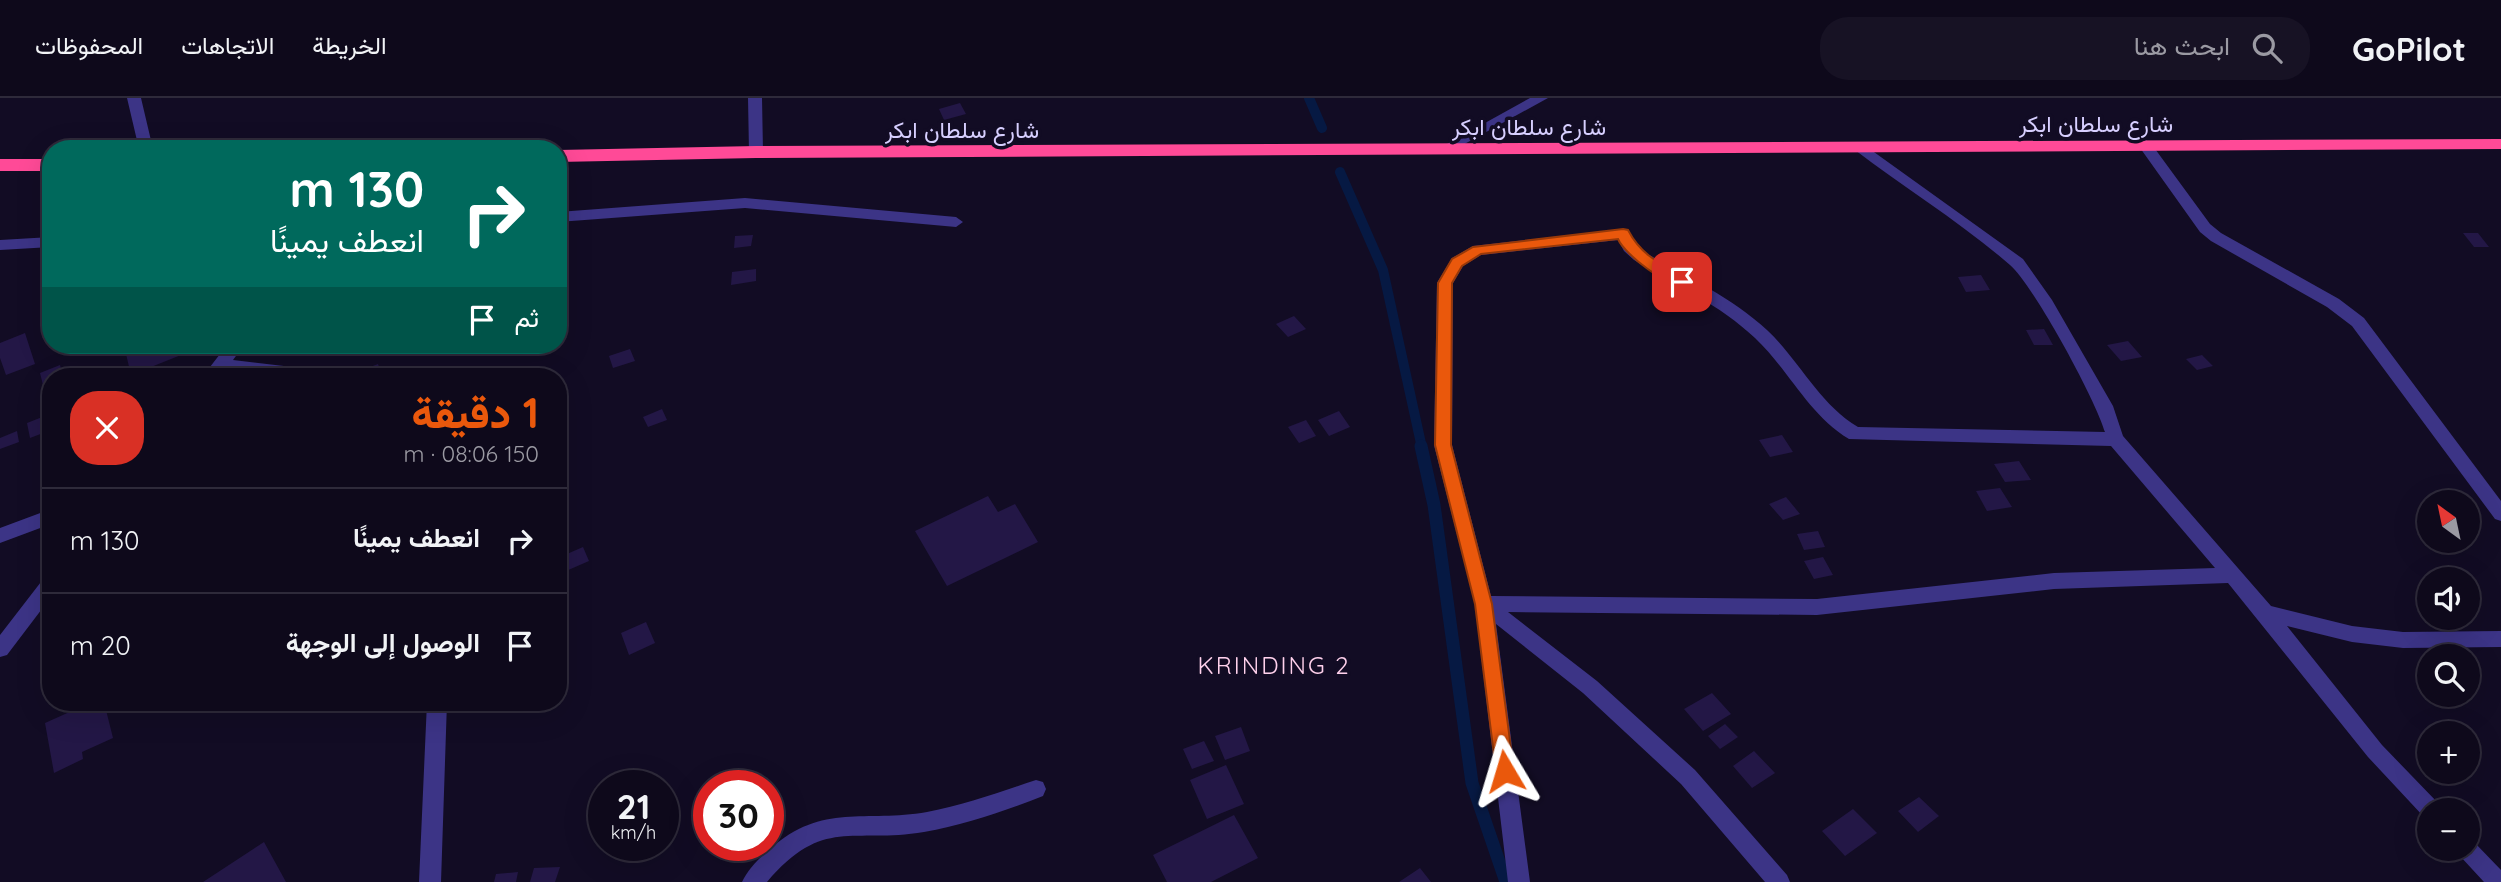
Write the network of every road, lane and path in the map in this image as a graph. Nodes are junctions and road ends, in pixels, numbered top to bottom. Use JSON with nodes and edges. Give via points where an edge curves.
{"nodes":[{"id":1,"x":134,"y":98,"type":"edge"},
{"id":2,"x":755,"y":98,"type":"edge"},
{"id":3,"x":1541,"y":98,"type":"edge"},
{"id":4,"x":144,"y":140,"type":"edge"},
{"id":5,"x":2501,"y":144,"type":"edge"},
{"id":6,"x":2145,"y":145,"type":"junction"},
{"id":7,"x":1860,"y":147,"type":"junction"},
{"id":8,"x":1445,"y":149,"type":"junction"},
{"id":9,"x":756,"y":152,"type":"junction"},
{"id":10,"x":567,"y":156,"type":"edge"},
{"id":11,"x":42,"y":164,"type":"edge"},
{"id":12,"x":0,"y":165,"type":"edge"},
{"id":13,"x":567,"y":216,"type":"edge"},
{"id":14,"x":956,"y":222,"type":"dead end"},
{"id":15,"x":42,"y":243,"type":"edge"},
{"id":16,"x":0,"y":245,"type":"edge"},
{"id":17,"x":229,"y":354,"type":"edge"},
{"id":18,"x":217,"y":368,"type":"edge"},
{"id":19,"x":2115,"y":439,"type":"junction"},
{"id":20,"x":2501,"y":514,"type":"edge"},
{"id":21,"x":42,"y":520,"type":"edge"},
{"id":22,"x":0,"y":536,"type":"edge"},
{"id":23,"x":2229,"y":575,"type":"junction"},
{"id":24,"x":42,"y":595,"type":"edge"},
{"id":25,"x":1484,"y":604,"type":"junction"},
{"id":26,"x":2265,"y":613,"type":"junction"},
{"id":27,"x":2501,"y":639,"type":"edge"},
{"id":28,"x":0,"y":649,"type":"edge"},
{"id":29,"x":437,"y":711,"type":"edge"},
{"id":30,"x":1036,"y":789,"type":"dead end"},
{"id":31,"x":2420,"y":798,"type":"edge"},
{"id":32,"x":2478,"y":861,"type":"edge"},
{"id":33,"x":430,"y":882,"type":"edge"},
{"id":34,"x":753,"y":882,"type":"edge"},
{"id":35,"x":1519,"y":882,"type":"edge"},
{"id":36,"x":1779,"y":882,"type":"edge"},
{"id":37,"x":2498,"y":882,"type":"edge"}],
"edges":[{"from":1,"to":4,"type":"street"},
{"from":2,"to":9,"type":"street"},
{"from":3,"to":8,"type":"street"},
{"from":5,"to":6,"type":"highway","name":"شارع سلطان ابكر"},
{"from":6,"to":7,"type":"highway","name":"شارع سلطان ابكر"},
{"from":6,"to":20,"type":"street","via":[[2205,228],[2358,322]]},
{"from":7,"to":8,"type":"highway","name":"شارع سلطان ابكر"},
{"from":7,"to":19,"type":"street","via":[[2018,263],[2107,411]]},
{"from":8,"to":9,"type":"highway","name":"شارع سلطان ابكر"},
{"from":9,"to":10,"type":"highway","name":"شارع سلطان ابكر"},
{"from":11,"to":12,"type":"highway"},
{"from":13,"to":14,"type":"street","via":[[745,203]]},
{"from":15,"to":16,"type":"street"},
{"from":17,"to":18,"type":"street"},
{"from":19,"to":23,"type":"street"},
{"from":19,"to":25,"type":"street","via":[[1855,434],[1839,428],[1760,333],[1726,307],[1639,256],[1623,234],[1478,250],[1457,262],[1445,283],[1443,445]]},
{"from":21,"to":22,"type":"street"},
{"from":23,"to":25,"type":"street","via":[[2054,581],[1817,607]]},
{"from":23,"to":26,"type":"street"},
{"from":24,"to":28,"type":"street"},
{"from":25,"to":35,"type":"street"},
{"from":25,"to":36,"type":"street","via":[[1590,687],[1688,777]]},
{"from":26,"to":27,"type":"street","via":[[2352,634],[2403,640]]},
{"from":26,"to":31,"type":"street","via":[[2375,751]]},
{"from":29,"to":33,"type":"street"},
{"from":30,"to":34,"type":"street","via":[[940,820],[876,828],[832,826],[809,833],[774,856]]},
{"from":32,"to":37,"type":"street"}]}
